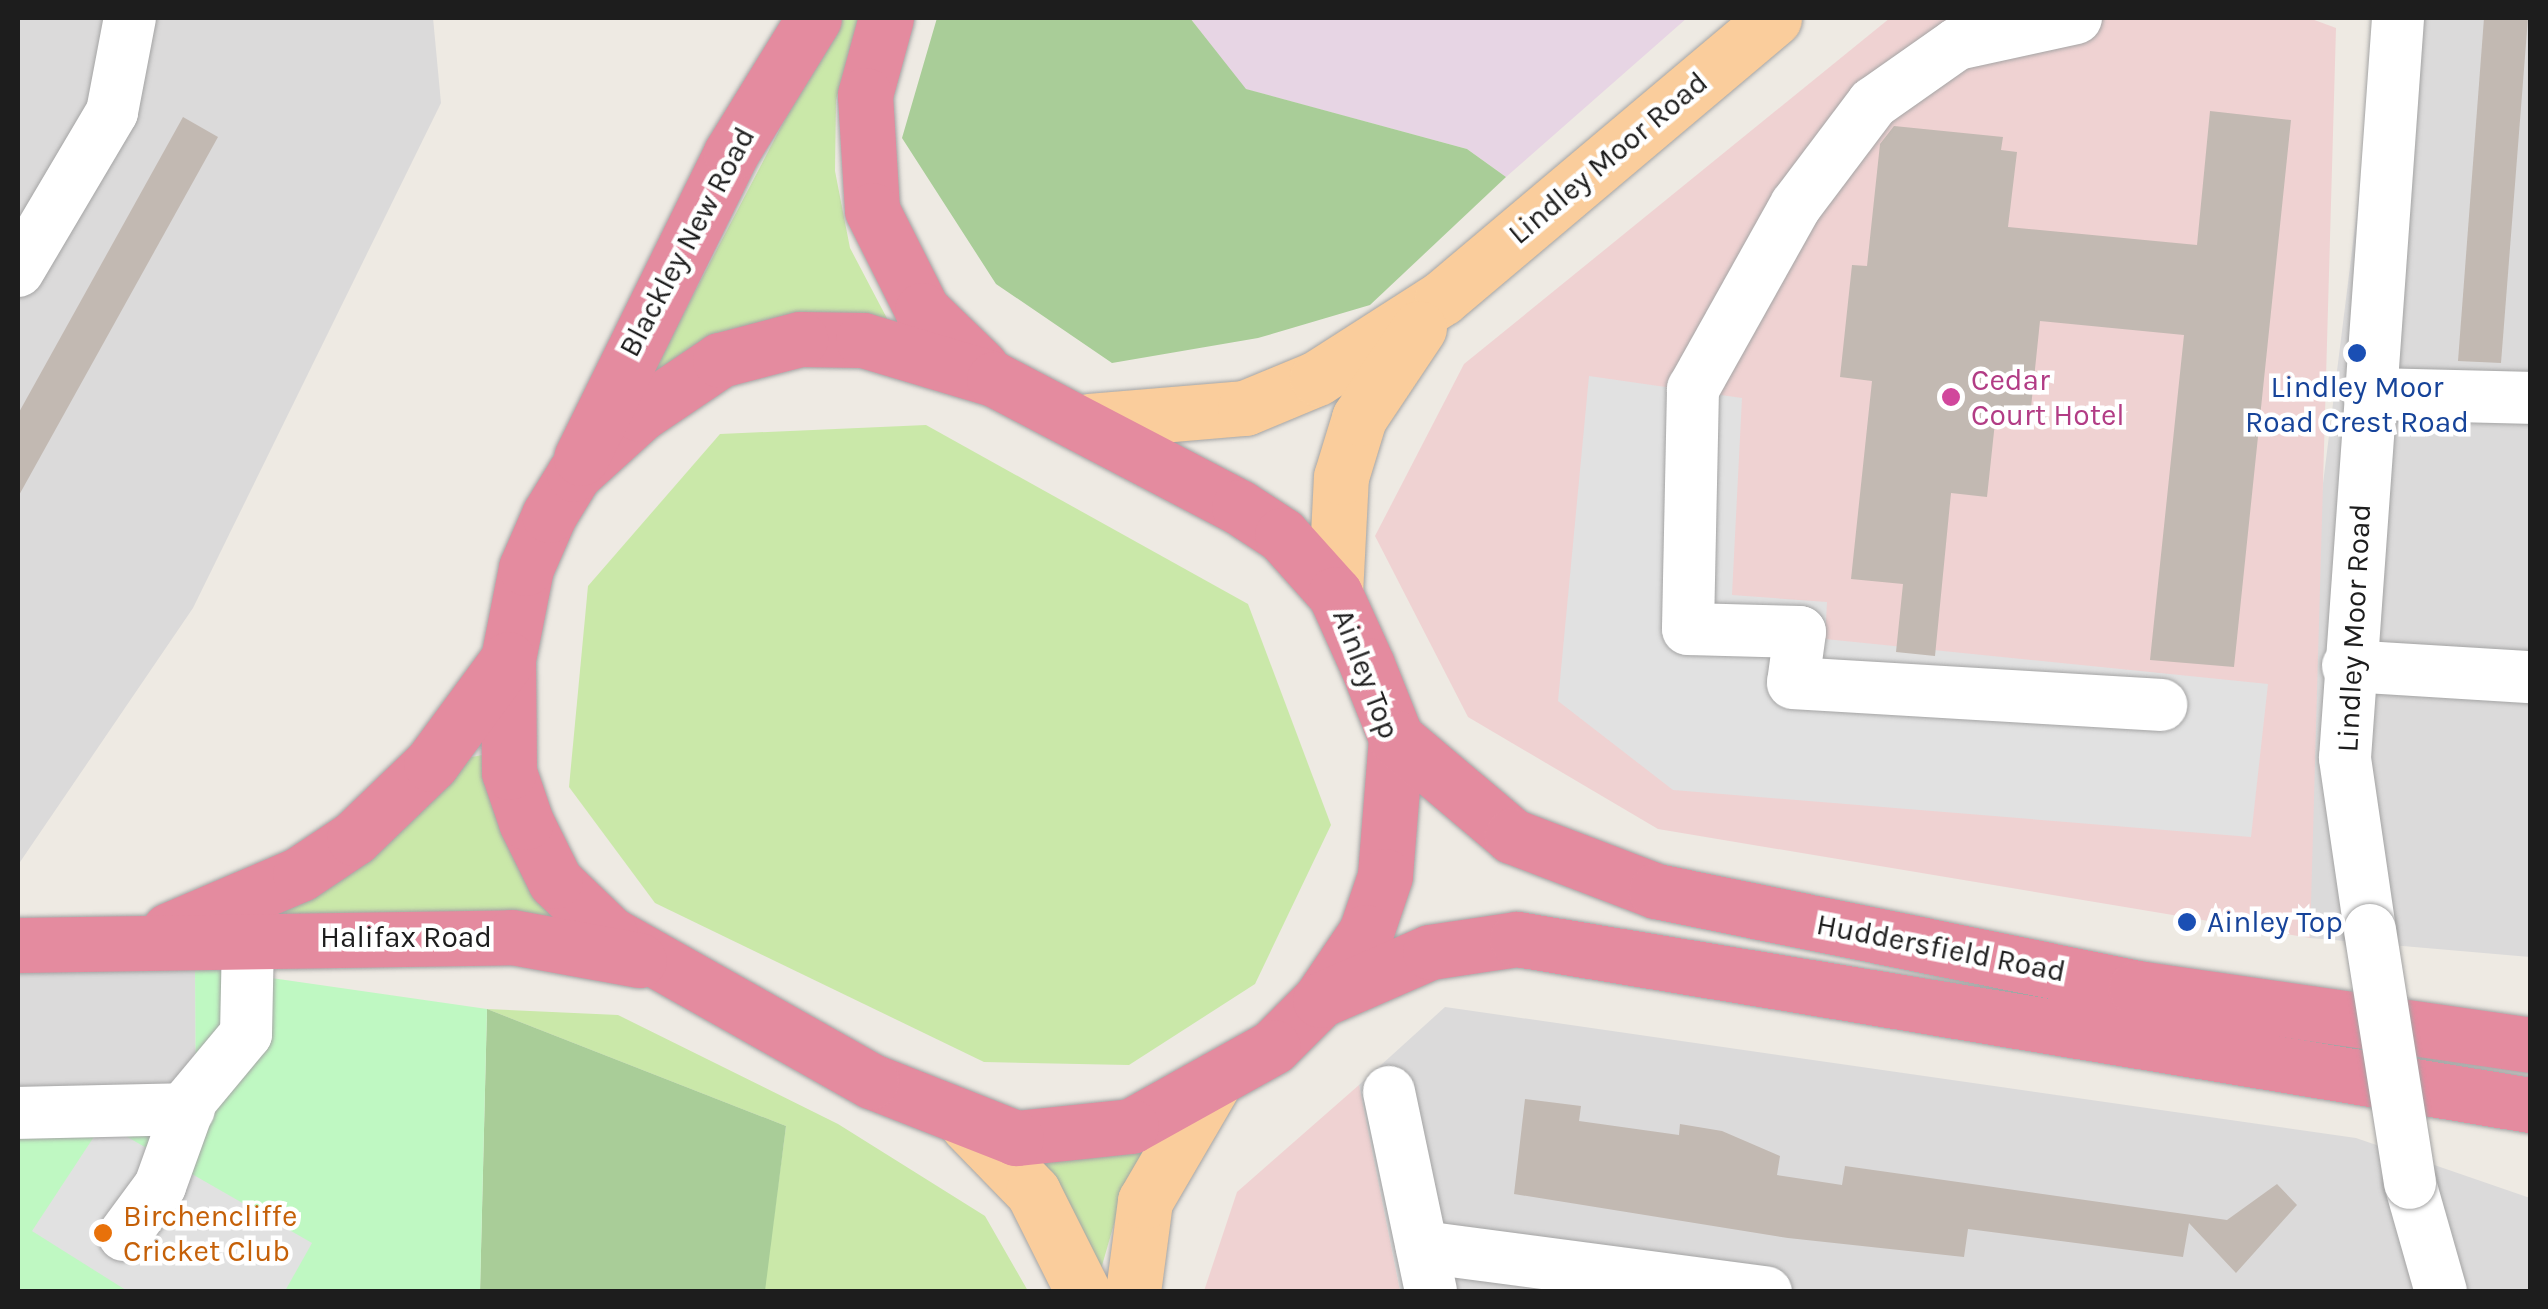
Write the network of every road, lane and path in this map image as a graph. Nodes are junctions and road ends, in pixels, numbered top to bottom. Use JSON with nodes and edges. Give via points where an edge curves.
{"nodes":[{"id":1,"x":130,"y":18,"type":"edge"},
{"id":2,"x":814,"y":18,"type":"edge"},
{"id":3,"x":886,"y":18,"type":"edge"},
{"id":4,"x":1774,"y":18,"type":"edge"},
{"id":5,"x":2076,"y":18,"type":"edge"},
{"id":6,"x":2398,"y":18,"type":"edge"},
{"id":7,"x":18,"y":271,"type":"edge"},
{"id":8,"x":1442,"y":298,"type":"junction"},
{"id":9,"x":994,"y":379,"type":"junction"},
{"id":10,"x":2369,"y":394,"type":"junction"},
{"id":11,"x":2530,"y":398,"type":"edge"},
{"id":12,"x":1089,"y":421,"type":"junction"},
{"id":13,"x":574,"y":474,"type":"junction"},
{"id":14,"x":1335,"y":594,"type":"junction"},
{"id":15,"x":508,"y":659,"type":"junction"},
{"id":16,"x":2348,"y":666,"type":"junction"},
{"id":17,"x":2530,"y":678,"type":"edge"},
{"id":18,"x":2161,"y":705,"type":"dead end"},
{"id":19,"x":1396,"y":738,"type":"junction"},
{"id":20,"x":248,"y":940,"type":"junction"},
{"id":21,"x":138,"y":944,"type":"junction"},
{"id":22,"x":18,"y":945,"type":"edge"},
{"id":23,"x":670,"y":969,"type":"junction"},
{"id":24,"x":1320,"y":1000,"type":"junction"},
{"id":25,"x":1929,"y":1006,"type":"junction"},
{"id":26,"x":2530,"y":1045,"type":"edge"},
{"id":27,"x":1212,"y":1086,"type":"junction"},
{"id":28,"x":1389,"y":1092,"type":"dead end"},
{"id":29,"x":2530,"y":1105,"type":"edge"},
{"id":30,"x":189,"y":1110,"type":"junction"},
{"id":31,"x":18,"y":1113,"type":"edge"},
{"id":32,"x":967,"y":1124,"type":"junction"},
{"id":33,"x":2530,"y":1138,"type":"edge"},
{"id":34,"x":124,"y":1235,"type":"dead end"},
{"id":35,"x":1426,"y":1269,"type":"edge"},
{"id":36,"x":1083,"y":1292,"type":"edge"},
{"id":37,"x":1134,"y":1292,"type":"edge"},
{"id":38,"x":1766,"y":1292,"type":"edge"},
{"id":39,"x":2441,"y":1292,"type":"edge"}],
"edges":[{"from":1,"to":7,"type":"street","via":[[112,112]]},
{"from":2,"to":13,"type":"highway","name":"Blackley New Road","via":[[722,170]]},
{"from":3,"to":9,"type":"highway","via":[[865,95],[872,210],[922,310]]},
{"from":4,"to":8,"type":"main road","name":"Lindley Moor Road"},
{"from":5,"to":18,"type":"street","via":[[1956,44],[1873,104],[1796,205],[1693,389],[1688,629],[1800,632],[1793,682]]},
{"from":6,"to":10,"type":"street","name":"Lindley Moor Road"},
{"from":8,"to":12,"type":"main road","name":"Lindley Moor Road","via":[[1278,398],[1187,418]]},
{"from":8,"to":14,"type":"main road","name":"Lindley Moor Road","via":[[1359,418],[1334,509]]},
{"from":9,"to":12,"type":"highway","name":"Ainley Top"},
{"from":9,"to":13,"type":"highway","name":"Ainley Top","via":[[862,340],[800,338],[720,360]]},
{"from":10,"to":11,"type":"street"},
{"from":10,"to":16,"type":"street","name":"Lindley Moor Road"},
{"from":12,"to":14,"type":"highway","name":"Ainley Top","via":[[1282,535]]},
{"from":13,"to":15,"type":"highway","name":"Ainley Top","via":[[526,568]]},
{"from":14,"to":19,"type":"highway","name":"Ainley Top"},
{"from":15,"to":21,"type":"highway","name":"Halifax Road","via":[[430,764],[354,838],[300,874]]},
{"from":15,"to":23,"type":"highway","name":"Ainley Top","via":[[509,772],[555,881],[610,934]]},
{"from":16,"to":17,"type":"street"},
{"from":16,"to":39,"type":"street","name":"Lindley Moor Road","bridge":true,"via":[[2344,758],[2410,1183]]},
{"from":19,"to":24,"type":"highway","name":"Ainley Top","via":[[1385,876],[1366,932]]},
{"from":19,"to":26,"type":"highway","name":"Huddersfield Road","via":[[1512,836],[1656,892],[2136,988]]},
{"from":20,"to":21,"type":"highway","name":"Halifax Road"},
{"from":20,"to":23,"type":"highway","name":"Halifax Road","via":[[512,937]]},
{"from":20,"to":30,"type":"street","via":[[246,1034]]},
{"from":21,"to":22,"type":"highway","name":"Halifax Road"},
{"from":23,"to":32,"type":"highway","name":"Ainley Top"},
{"from":24,"to":25,"type":"highway","name":"Huddersfield Road","via":[[1430,952],[1517,939]]},
{"from":24,"to":27,"type":"highway","name":"Ainley Top","via":[[1273,1047]]},
{"from":25,"to":29,"type":"highway","name":"Huddersfield Road"},
{"from":25,"to":33,"type":"highway","name":"Huddersfield Road","via":[[1976,1028],[2210,1068]]},
{"from":27,"to":32,"type":"highway","name":"Ainley Top","via":[[1131,1126],[1056,1140]]},
{"from":27,"to":37,"type":"main road","via":[[1145,1202]]},
{"from":28,"to":35,"type":"street"},
{"from":30,"to":31,"type":"street"},
{"from":30,"to":34,"type":"street","via":[[160,1186]]},
{"from":32,"to":36,"type":"main road","via":[[1033,1192]]},
{"from":35,"to":38,"type":"street"}]}
